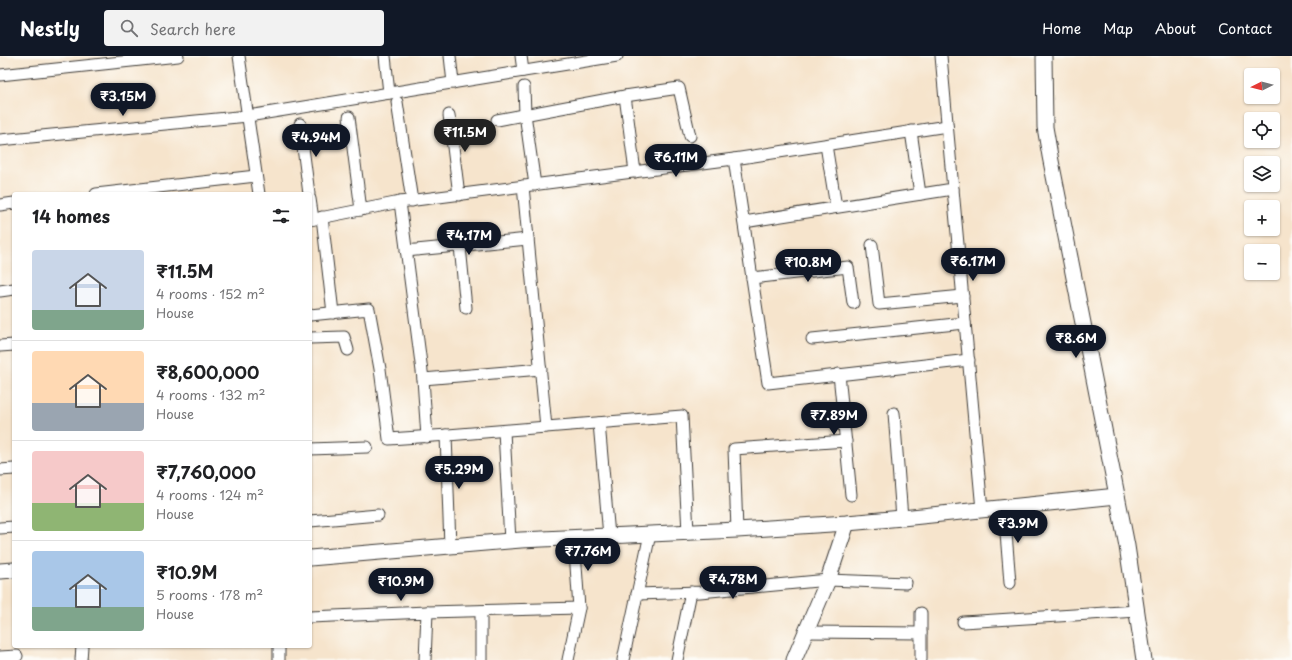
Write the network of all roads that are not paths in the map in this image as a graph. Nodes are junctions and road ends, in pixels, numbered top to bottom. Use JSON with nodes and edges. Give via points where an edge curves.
{"nodes":[{"id":1,"x":178,"y":56,"type":"edge"},
{"id":2,"x":239,"y":56,"type":"edge"},
{"id":3,"x":385,"y":56,"type":"edge"},
{"id":4,"x":450,"y":56,"type":"edge"},
{"id":5,"x":520,"y":56,"type":"edge"},
{"id":6,"x":617,"y":56,"type":"edge"},
{"id":7,"x":941,"y":56,"type":"edge"},
{"id":8,"x":1044,"y":56,"type":"edge"},
{"id":9,"x":567,"y":60,"type":"edge"},
{"id":10,"x":523,"y":71,"type":"junction"},
{"id":11,"x":0,"y":75,"type":"edge"},
{"id":12,"x":453,"y":83,"type":"junction"},
{"id":13,"x":524,"y":87,"type":"dead end"},
{"id":14,"x":389,"y":93,"type":"junction"},
{"id":15,"x":625,"y":96,"type":"junction"},
{"id":16,"x":397,"y":102,"type":"dead end"},
{"id":17,"x":525,"y":114,"type":"junction"},
{"id":18,"x":449,"y":115,"type":"dead end"},
{"id":19,"x":248,"y":116,"type":"junction"},
{"id":20,"x":349,"y":117,"type":"dead end"},
{"id":21,"x":496,"y":120,"type":"dead end"},
{"id":22,"x":300,"y":124,"type":"dead end"},
{"id":23,"x":947,"y":126,"type":"junction"},
{"id":24,"x":911,"y":131,"type":"junction"},
{"id":25,"x":690,"y":136,"type":"dead end"},
{"id":26,"x":0,"y":140,"type":"edge"},
{"id":27,"x":826,"y":145,"type":"junction"},
{"id":28,"x":734,"y":159,"type":"junction"},
{"id":29,"x":635,"y":172,"type":"junction"},
{"id":30,"x":256,"y":176,"type":"junction"},
{"id":31,"x":535,"y":185,"type":"junction"},
{"id":32,"x":523,"y":186,"type":"junction"},
{"id":33,"x":953,"y":189,"type":"junction"},
{"id":34,"x":114,"y":192,"type":"edge"},
{"id":35,"x":259,"y":192,"type":"edge"},
{"id":36,"x":309,"y":192,"type":"edge"},
{"id":37,"x":920,"y":194,"type":"junction"},
{"id":38,"x":459,"y":195,"type":"junction"},
{"id":39,"x":406,"y":202,"type":"junction"},
{"id":40,"x":12,"y":203,"type":"edge"},
{"id":41,"x":0,"y":205,"type":"edge"},
{"id":42,"x":312,"y":207,"type":"edge"},
{"id":43,"x":836,"y":207,"type":"junction"},
{"id":44,"x":362,"y":210,"type":"junction"},
{"id":45,"x":315,"y":219,"type":"edge"},
{"id":46,"x":744,"y":222,"type":"junction"},
{"id":47,"x":528,"y":239,"type":"junction"},
{"id":48,"x":872,"y":245,"type":"dead end"},
{"id":49,"x":460,"y":246,"type":"junction"},
{"id":50,"x":406,"y":251,"type":"junction"},
{"id":51,"x":752,"y":278,"type":"junction"},
{"id":52,"x":12,"y":289,"type":"edge"},
{"id":53,"x":0,"y":291,"type":"edge"},
{"id":54,"x":963,"y":296,"type":"junction"},
{"id":55,"x":853,"y":303,"type":"dead end"},
{"id":56,"x":466,"y":308,"type":"dead end"},
{"id":57,"x":333,"y":313,"type":"junction"},
{"id":58,"x":312,"y":315,"type":"edge"},
{"id":59,"x":965,"y":323,"type":"junction"},
{"id":60,"x":312,"y":338,"type":"edge"},
{"id":61,"x":812,"y":339,"type":"dead end"},
{"id":62,"x":12,"y":345,"type":"edge"},
{"id":63,"x":0,"y":346,"type":"edge"},
{"id":64,"x":348,"y":350,"type":"dead end"},
{"id":65,"x":969,"y":360,"type":"junction"},
{"id":66,"x":541,"y":369,"type":"junction"},
{"id":67,"x":839,"y":374,"type":"junction"},
{"id":68,"x":423,"y":380,"type":"junction"},
{"id":69,"x":894,"y":413,"type":"dead end"},
{"id":70,"x":599,"y":423,"type":"junction"},
{"id":71,"x":546,"y":427,"type":"junction"},
{"id":72,"x":504,"y":431,"type":"junction"},
{"id":73,"x":446,"y":435,"type":"junction"},
{"id":74,"x":427,"y":436,"type":"junction"},
{"id":75,"x":846,"y":441,"type":"junction"},
{"id":76,"x":367,"y":447,"type":"dead end"},
{"id":77,"x":312,"y":449,"type":"edge"},
{"id":78,"x":12,"y":469,"type":"edge"},
{"id":79,"x":0,"y":470,"type":"edge"},
{"id":80,"x":851,"y":495,"type":"dead end"},
{"id":81,"x":1117,"y":496,"type":"junction"},
{"id":82,"x":1004,"y":508,"type":"junction"},
{"id":83,"x":982,"y":510,"type":"junction"},
{"id":84,"x":378,"y":515,"type":"dead end"},
{"id":85,"x":902,"y":518,"type":"junction"},
{"id":86,"x":312,"y":521,"type":"edge"},
{"id":87,"x":846,"y":523,"type":"junction"},
{"id":88,"x":12,"y":527,"type":"edge"},
{"id":89,"x":0,"y":528,"type":"edge"},
{"id":90,"x":737,"y":530,"type":"junction"},
{"id":91,"x":688,"y":532,"type":"junction"},
{"id":92,"x":650,"y":534,"type":"junction"},
{"id":93,"x":609,"y":536,"type":"junction"},
{"id":94,"x":574,"y":538,"type":"junction"},
{"id":95,"x":510,"y":541,"type":"junction"},
{"id":96,"x":450,"y":546,"type":"junction"},
{"id":97,"x":312,"y":558,"type":"edge"},
{"id":98,"x":12,"y":570,"type":"edge"},
{"id":99,"x":0,"y":571,"type":"edge"},
{"id":100,"x":828,"y":580,"type":"junction"},
{"id":101,"x":906,"y":583,"type":"dead end"},
{"id":102,"x":1010,"y":583,"type":"dead end"},
{"id":103,"x":691,"y":592,"type":"junction"},
{"id":104,"x":637,"y":594,"type":"junction"},
{"id":105,"x":579,"y":608,"type":"junction"},
{"id":106,"x":481,"y":611,"type":"junction"},
{"id":107,"x":427,"y":612,"type":"junction"},
{"id":108,"x":1137,"y":612,"type":"junction"},
{"id":109,"x":921,"y":613,"type":"dead end"},
{"id":110,"x":312,"y":617,"type":"edge"},
{"id":111,"x":963,"y":622,"type":"dead end"},
{"id":112,"x":807,"y":632,"type":"junction"},
{"id":113,"x":921,"y":633,"type":"junction"},
{"id":114,"x":82,"y":648,"type":"edge"},
{"id":115,"x":279,"y":648,"type":"edge"},
{"id":116,"x":0,"y":656,"type":"edge"},
{"id":117,"x":17,"y":656,"type":"dead end"},
{"id":118,"x":81,"y":660,"type":"edge"},
{"id":119,"x":279,"y":660,"type":"edge"},
{"id":120,"x":426,"y":660,"type":"edge"},
{"id":121,"x":481,"y":660,"type":"edge"},
{"id":122,"x":568,"y":660,"type":"edge"},
{"id":123,"x":623,"y":660,"type":"edge"},
{"id":124,"x":677,"y":660,"type":"edge"},
{"id":125,"x":794,"y":660,"type":"edge"},
{"id":126,"x":921,"y":660,"type":"edge"},
{"id":127,"x":1144,"y":660,"type":"edge"}],
"edges":[{"from":1,"to":11,"type":"street"},
{"from":2,"to":19,"type":"street"},
{"from":3,"to":14,"type":"street"},
{"from":4,"to":12,"type":"street"},
{"from":5,"to":10,"type":"street"},
{"from":6,"to":9,"type":"street"},
{"from":7,"to":23,"type":"street"},
{"from":8,"to":81,"type":"street","via":[[1045,127]]},
{"from":9,"to":10,"type":"street"},
{"from":10,"to":12,"type":"street"},
{"from":12,"to":14,"type":"street"},
{"from":13,"to":17,"type":"street"},
{"from":14,"to":19,"type":"street"},
{"from":15,"to":17,"type":"street"},
{"from":15,"to":25,"type":"street","via":[[679,88]]},
{"from":15,"to":29,"type":"street"},
{"from":16,"to":39,"type":"street"},
{"from":17,"to":21,"type":"street"},
{"from":17,"to":31,"type":"street"},
{"from":18,"to":38,"type":"street"},
{"from":19,"to":26,"type":"street"},
{"from":19,"to":30,"type":"street"},
{"from":20,"to":44,"type":"street"},
{"from":22,"to":36,"type":"street"},
{"from":23,"to":24,"type":"street"},
{"from":23,"to":33,"type":"street"},
{"from":24,"to":27,"type":"street"},
{"from":24,"to":37,"type":"street"},
{"from":27,"to":28,"type":"street"},
{"from":27,"to":43,"type":"street"},
{"from":28,"to":29,"type":"street"},
{"from":28,"to":46,"type":"street"},
{"from":29,"to":31,"type":"street"},
{"from":30,"to":34,"type":"street"},
{"from":30,"to":35,"type":"street"},
{"from":31,"to":32,"type":"street"},
{"from":32,"to":38,"type":"street"},
{"from":32,"to":47,"type":"street"},
{"from":33,"to":37,"type":"street"},
{"from":33,"to":54,"type":"street"},
{"from":37,"to":43,"type":"street"},
{"from":38,"to":39,"type":"street"},
{"from":39,"to":44,"type":"street"},
{"from":39,"to":50,"type":"street"},
{"from":40,"to":41,"type":"street"},
{"from":42,"to":45,"type":"street"},
{"from":43,"to":46,"type":"street"},
{"from":44,"to":45,"type":"street"},
{"from":45,"to":57,"type":"street"},
{"from":46,"to":51,"type":"street"},
{"from":47,"to":49,"type":"street"},
{"from":47,"to":66,"type":"street"},
{"from":48,"to":54,"type":"street","via":[[880,304]]},
{"from":49,"to":50,"type":"street"},
{"from":49,"to":56,"type":"street"},
{"from":50,"to":68,"type":"street"},
{"from":51,"to":55,"type":"street","via":[[848,267]]},
{"from":51,"to":67,"type":"street","via":[[768,382]]},
{"from":52,"to":53,"type":"street"},
{"from":54,"to":59,"type":"street"},
{"from":57,"to":58,"type":"street"},
{"from":57,"to":74,"type":"street","via":[[369,309],[389,439]]},
{"from":59,"to":61,"type":"street"},
{"from":59,"to":65,"type":"street"},
{"from":60,"to":64,"type":"street","via":[[344,336]]},
{"from":62,"to":63,"type":"street"},
{"from":65,"to":67,"type":"street"},
{"from":65,"to":83,"type":"street"},
{"from":66,"to":68,"type":"street"},
{"from":66,"to":71,"type":"street"},
{"from":67,"to":75,"type":"street"},
{"from":68,"to":74,"type":"street"},
{"from":69,"to":85,"type":"street"},
{"from":70,"to":71,"type":"street"},
{"from":70,"to":91,"type":"street","via":[[682,416]]},
{"from":70,"to":93,"type":"street"},
{"from":71,"to":72,"type":"street"},
{"from":72,"to":73,"type":"street"},
{"from":72,"to":95,"type":"street"},
{"from":73,"to":74,"type":"street"},
{"from":73,"to":96,"type":"street"},
{"from":75,"to":80,"type":"street"},
{"from":75,"to":90,"type":"street","via":[[734,449]]},
{"from":76,"to":77,"type":"street"},
{"from":78,"to":79,"type":"street"},
{"from":81,"to":82,"type":"street"},
{"from":81,"to":108,"type":"street"},
{"from":82,"to":83,"type":"street"},
{"from":82,"to":102,"type":"street"},
{"from":83,"to":85,"type":"street"},
{"from":84,"to":86,"type":"street"},
{"from":85,"to":87,"type":"street"},
{"from":87,"to":90,"type":"street"},
{"from":87,"to":100,"type":"street"},
{"from":88,"to":89,"type":"street"},
{"from":90,"to":91,"type":"street"},
{"from":91,"to":92,"type":"street"},
{"from":92,"to":93,"type":"street"},
{"from":92,"to":104,"type":"street"},
{"from":93,"to":94,"type":"street"},
{"from":94,"to":95,"type":"street"},
{"from":94,"to":105,"type":"street"},
{"from":95,"to":96,"type":"street"},
{"from":96,"to":97,"type":"street"},
{"from":98,"to":99,"type":"street"},
{"from":100,"to":101,"type":"street"},
{"from":100,"to":103,"type":"street"},
{"from":100,"to":112,"type":"street"},
{"from":103,"to":104,"type":"street"},
{"from":103,"to":124,"type":"street"},
{"from":104,"to":123,"type":"street"},
{"from":105,"to":106,"type":"street"},
{"from":105,"to":122,"type":"street"},
{"from":106,"to":107,"type":"street"},
{"from":106,"to":121,"type":"street"},
{"from":107,"to":110,"type":"street"},
{"from":107,"to":120,"type":"street"},
{"from":108,"to":111,"type":"street"},
{"from":108,"to":127,"type":"street"},
{"from":109,"to":113,"type":"street"},
{"from":112,"to":113,"type":"street"},
{"from":112,"to":125,"type":"street"},
{"from":113,"to":126,"type":"street"},
{"from":114,"to":118,"type":"street"},
{"from":115,"to":119,"type":"street"},
{"from":116,"to":117,"type":"street"}]}
